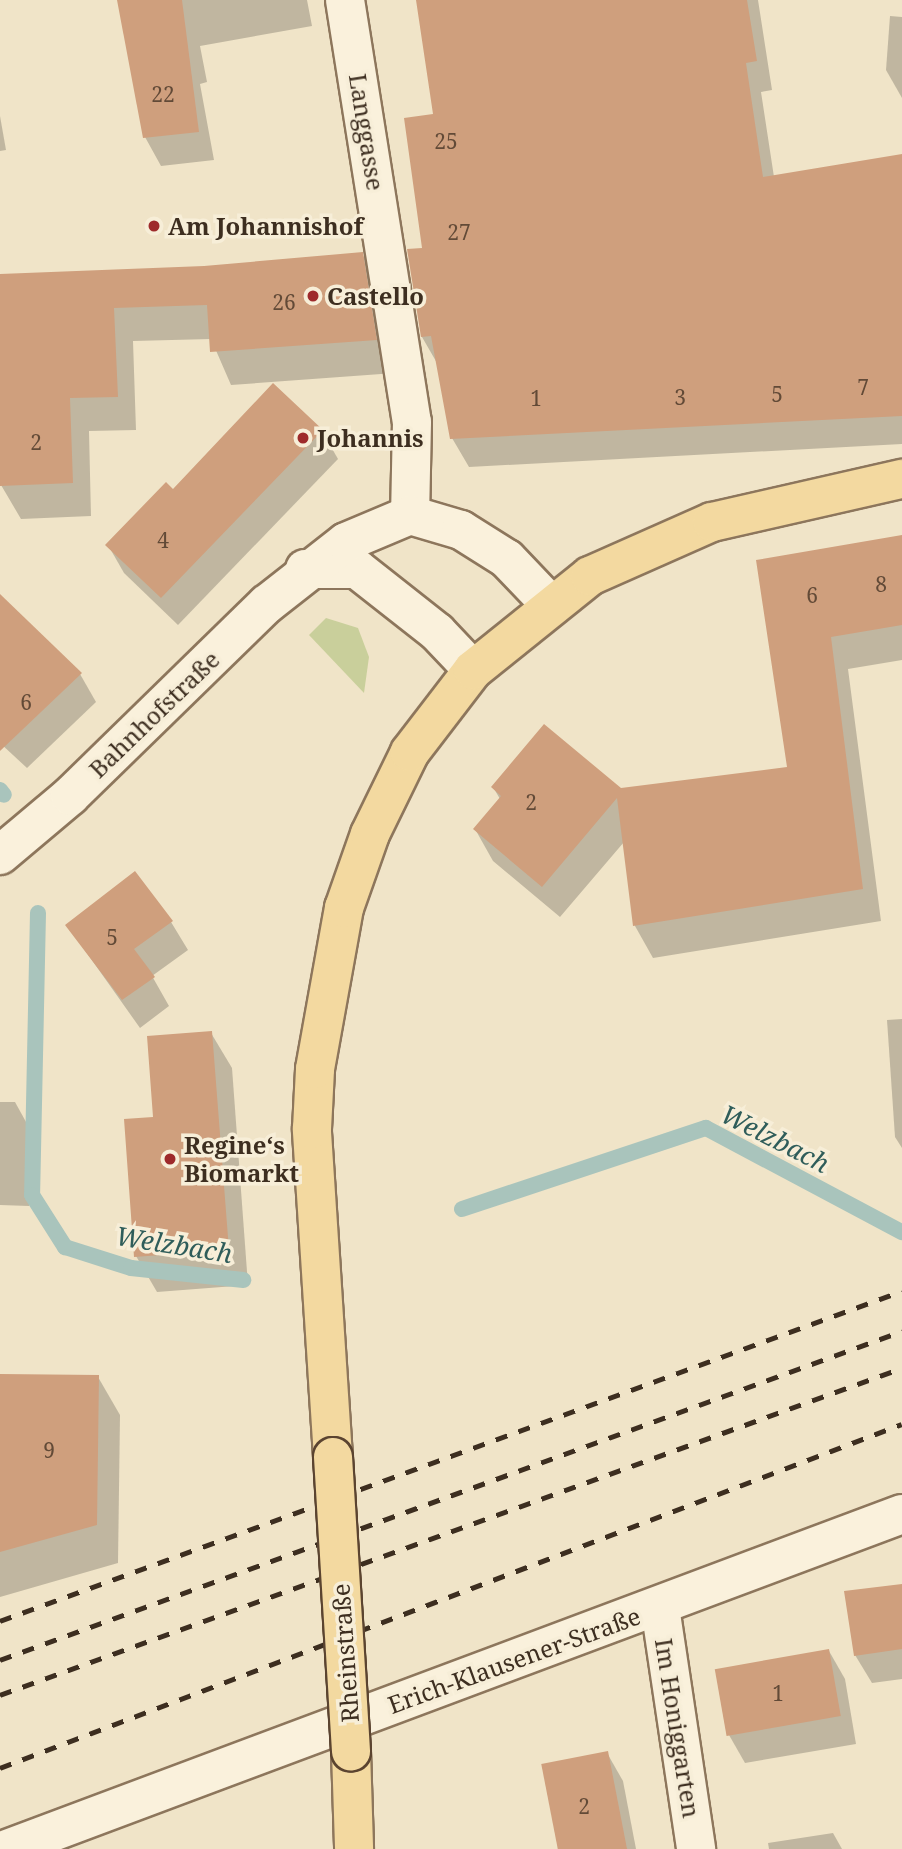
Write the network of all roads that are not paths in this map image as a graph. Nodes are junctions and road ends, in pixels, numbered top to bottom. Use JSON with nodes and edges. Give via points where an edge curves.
{"nodes":[{"id":1,"x":345,"y":0,"type":"edge"},
{"id":2,"x":902,"y":480,"type":"edge"},
{"id":3,"x":410,"y":515,"type":"junction"},
{"id":4,"x":305,"y":569,"type":"junction"},
{"id":5,"x":549,"y":603,"type":"junction"},
{"id":6,"x":473,"y":670,"type":"junction"},
{"id":7,"x":0,"y":855,"type":"edge"},
{"id":8,"x":902,"y":1514,"type":"edge"},
{"id":9,"x":660,"y":1607,"type":"junction"},
{"id":10,"x":8,"y":1849,"type":"edge"},
{"id":11,"x":354,"y":1849,"type":"edge"},
{"id":12,"x":696,"y":1849,"type":"edge"}],
"edges":[{"from":1,"to":3,"type":"street","name":"Langgasse","via":[[411,422]]},
{"from":2,"to":5,"type":"main road","name":"Rheinstraße","via":[[712,522],[590,576]]},
{"from":3,"to":4,"type":"street","name":"Bahnhofstraße","via":[[346,542]]},
{"from":3,"to":5,"type":"street","via":[[461,530],[495,551]]},
{"from":4,"to":6,"type":"street","via":[[357,569],[437,632]]},
{"from":4,"to":7,"type":"street","name":"Bahnhofstraße"},
{"from":5,"to":6,"type":"main road","name":"Rheinstraße"},
{"from":6,"to":11,"type":"main road","name":"Rheinstraße","bridge":true,"via":[[410,752],[370,834],[322,1007],[312,1129]]},
{"from":8,"to":9,"type":"street","name":"Erich-Klausener-Straße"},
{"from":9,"to":10,"type":"street","name":"Erich-Klausener-Straße"},
{"from":9,"to":12,"type":"street","name":"Im Honiggarten"}]}
